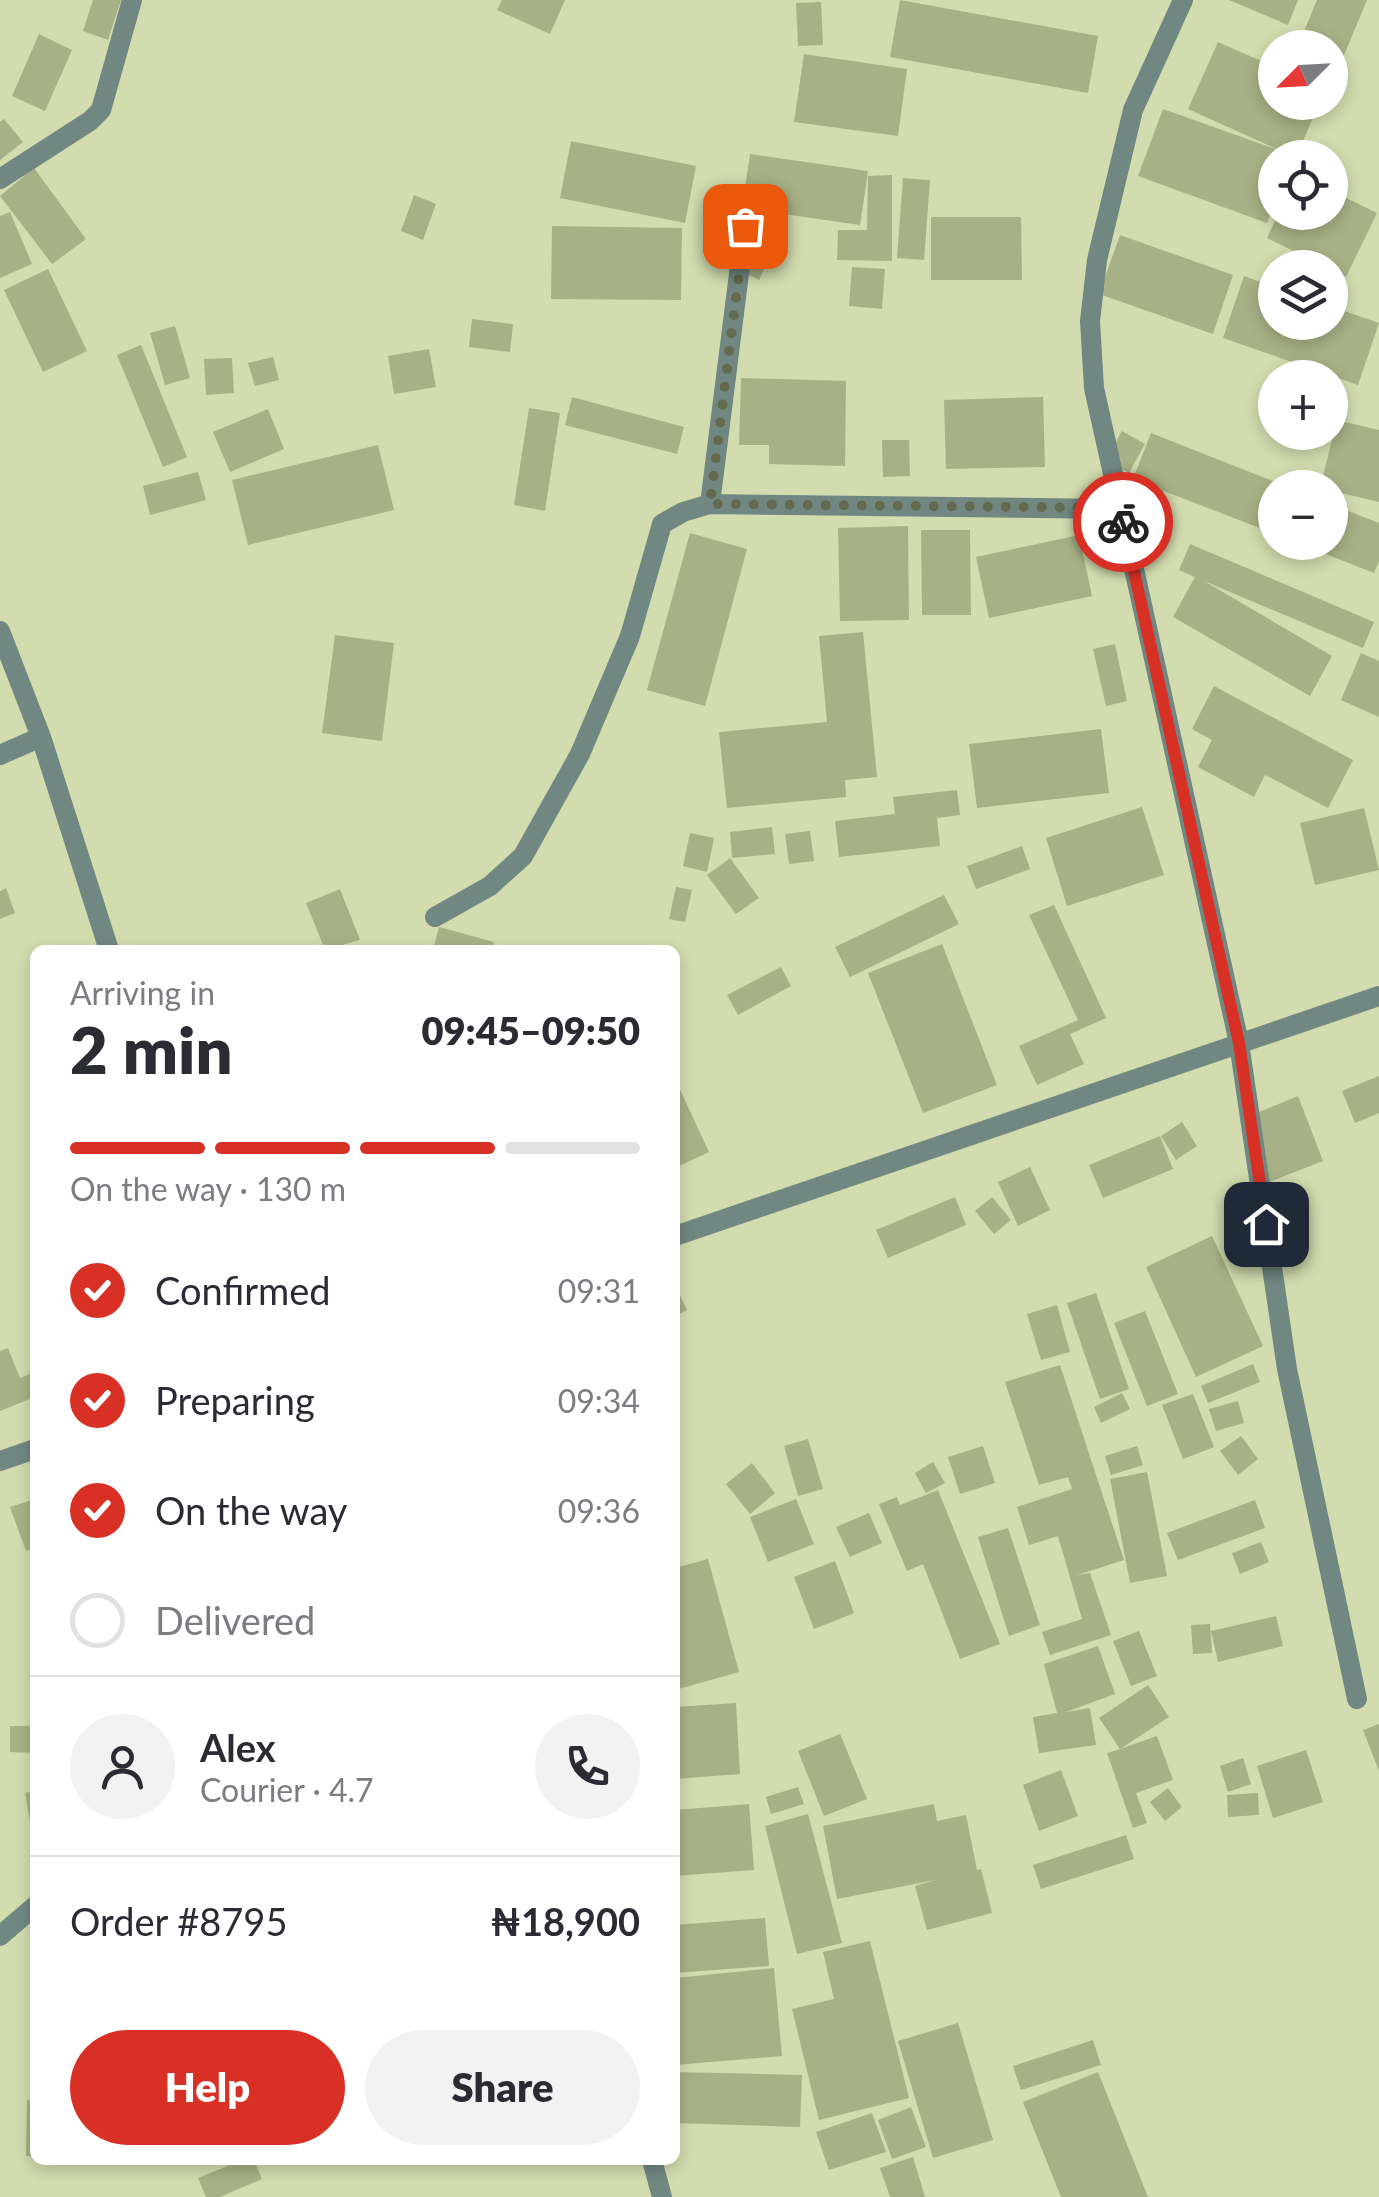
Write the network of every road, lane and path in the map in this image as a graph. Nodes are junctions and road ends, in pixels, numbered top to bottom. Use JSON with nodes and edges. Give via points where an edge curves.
{"nodes":[{"id":1,"x":132,"y":0,"type":"edge"},
{"id":2,"x":1183,"y":0,"type":"edge"},
{"id":3,"x":0,"y":179,"type":"edge"},
{"id":4,"x":745,"y":226,"type":"dead end"},
{"id":5,"x":710,"y":504,"type":"junction"},
{"id":6,"x":1120,"y":508,"type":"junction"},
{"id":7,"x":0,"y":631,"type":"edge"},
{"id":8,"x":41,"y":737,"type":"junction"},
{"id":9,"x":0,"y":754,"type":"edge"},
{"id":10,"x":435,"y":917,"type":"dead end"},
{"id":11,"x":107,"y":945,"type":"edge"},
{"id":12,"x":1379,"y":996,"type":"edge"},
{"id":13,"x":1239,"y":1043,"type":"junction"},
{"id":14,"x":680,"y":1234,"type":"edge"},
{"id":15,"x":30,"y":1451,"type":"edge"},
{"id":16,"x":0,"y":1461,"type":"edge"},
{"id":17,"x":1357,"y":1698,"type":"dead end"},
{"id":18,"x":30,"y":1910,"type":"edge"},
{"id":19,"x":0,"y":1936,"type":"edge"},
{"id":20,"x":653,"y":2165,"type":"edge"},
{"id":21,"x":662,"y":2197,"type":"edge"}],
"edges":[{"from":1,"to":3,"type":"street","via":[[101,110]]},
{"from":2,"to":6,"type":"street","via":[[1133,110],[1097,260],[1090,321],[1094,388]]},
{"from":4,"to":5,"type":"street"},
{"from":5,"to":6,"type":"street"},
{"from":5,"to":10,"type":"street","via":[[662,524],[630,636],[580,754],[523,856],[490,886]]},
{"from":6,"to":13,"type":"street"},
{"from":7,"to":8,"type":"street"},
{"from":8,"to":9,"type":"street"},
{"from":8,"to":11,"type":"street"},
{"from":12,"to":13,"type":"street"},
{"from":13,"to":14,"type":"street"},
{"from":13,"to":17,"type":"street","via":[[1287,1369]]},
{"from":15,"to":16,"type":"street"},
{"from":18,"to":19,"type":"street"},
{"from":20,"to":21,"type":"street"}]}
